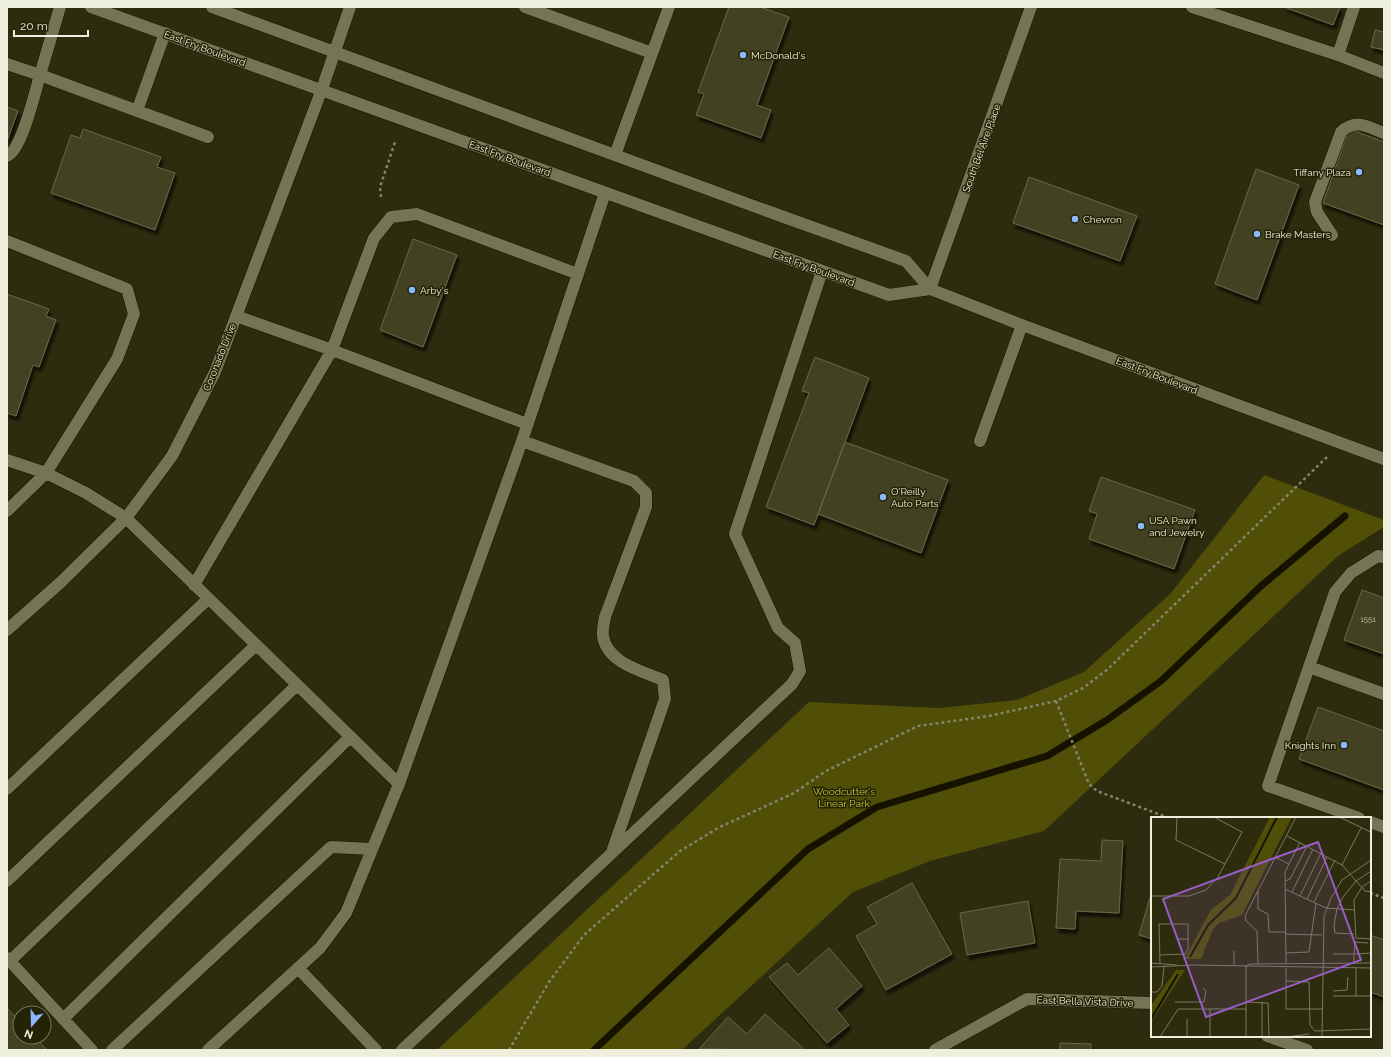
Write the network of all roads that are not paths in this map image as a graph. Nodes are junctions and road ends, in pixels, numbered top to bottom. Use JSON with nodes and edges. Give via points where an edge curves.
{"nodes":[{"id":1,"x":60,"y":7,"type":"edge"},
{"id":2,"x":91,"y":7,"type":"edge"},
{"id":3,"x":212,"y":7,"type":"edge"},
{"id":4,"x":350,"y":7,"type":"edge"},
{"id":5,"x":526,"y":7,"type":"edge"},
{"id":6,"x":668,"y":7,"type":"edge"},
{"id":7,"x":1031,"y":7,"type":"edge"},
{"id":8,"x":1192,"y":7,"type":"edge"},
{"id":9,"x":1354,"y":7,"type":"edge"},
{"id":10,"x":164,"y":33,"type":"junction"},
{"id":11,"x":335,"y":52,"type":"junction"},
{"id":12,"x":652,"y":53,"type":"junction"},
{"id":13,"x":1338,"y":54,"type":"junction"},
{"id":14,"x":7,"y":64,"type":"edge"},
{"id":15,"x":1384,"y":73,"type":"edge"},
{"id":16,"x":40,"y":75,"type":"junction"},
{"id":17,"x":322,"y":89,"type":"junction"},
{"id":18,"x":137,"y":111,"type":"junction"},
{"id":19,"x":1384,"y":133,"type":"edge"},
{"id":20,"x":208,"y":137,"type":"dead end"},
{"id":21,"x":615,"y":155,"type":"junction"},
{"id":22,"x":7,"y":156,"type":"edge"},
{"id":23,"x":605,"y":193,"type":"junction"},
{"id":24,"x":1332,"y":235,"type":"dead end"},
{"id":25,"x":7,"y":241,"type":"edge"},
{"id":26,"x":822,"y":271,"type":"junction"},
{"id":27,"x":578,"y":274,"type":"junction"},
{"id":28,"x":930,"y":289,"type":"junction"},
{"id":29,"x":236,"y":316,"type":"junction"},
{"id":30,"x":1022,"y":325,"type":"junction"},
{"id":31,"x":332,"y":350,"type":"junction"},
{"id":32,"x":527,"y":424,"type":"junction"},
{"id":33,"x":522,"y":441,"type":"junction"},
{"id":34,"x":980,"y":441,"type":"dead end"},
{"id":35,"x":1384,"y":459,"type":"edge"},
{"id":36,"x":7,"y":460,"type":"edge"},
{"id":37,"x":46,"y":473,"type":"junction"},
{"id":38,"x":7,"y":511,"type":"edge"},
{"id":39,"x":126,"y":518,"type":"junction"},
{"id":40,"x":1384,"y":557,"type":"edge"},
{"id":41,"x":194,"y":585,"type":"junction"},
{"id":42,"x":208,"y":599,"type":"junction"},
{"id":43,"x":7,"y":630,"type":"edge"},
{"id":44,"x":256,"y":645,"type":"junction"},
{"id":45,"x":1309,"y":667,"type":"junction"},
{"id":46,"x":296,"y":685,"type":"junction"},
{"id":47,"x":1384,"y":694,"type":"edge"},
{"id":48,"x":350,"y":737,"type":"junction"},
{"id":49,"x":399,"y":784,"type":"junction"},
{"id":50,"x":7,"y":790,"type":"edge"},
{"id":51,"x":1356,"y":817,"type":"edge"},
{"id":52,"x":1371,"y":822,"type":"edge"},
{"id":53,"x":1384,"y":827,"type":"edge"},
{"id":54,"x":372,"y":849,"type":"junction"},
{"id":55,"x":613,"y":851,"type":"junction"},
{"id":56,"x":7,"y":881,"type":"edge"},
{"id":57,"x":8,"y":960,"type":"edge"},
{"id":58,"x":298,"y":968,"type":"junction"},
{"id":59,"x":1151,"y":1003,"type":"edge"},
{"id":60,"x":63,"y":1019,"type":"junction"},
{"id":61,"x":1270,"y":1037,"type":"edge"},
{"id":62,"x":92,"y":1050,"type":"edge"},
{"id":63,"x":112,"y":1050,"type":"edge"},
{"id":64,"x":208,"y":1050,"type":"edge"},
{"id":65,"x":376,"y":1050,"type":"edge"},
{"id":66,"x":402,"y":1050,"type":"edge"},
{"id":67,"x":935,"y":1050,"type":"edge"},
{"id":68,"x":1307,"y":1050,"type":"edge"}],
"edges":[{"from":1,"to":16,"type":"main road"},
{"from":2,"to":10,"type":"main road","name":"East Fry Boulevard"},
{"from":3,"to":11,"type":"main road","name":"East Fry Boulevard"},
{"from":4,"to":11,"type":"main road","name":"Coronado Drive"},
{"from":5,"to":12,"type":"main road"},
{"from":6,"to":12,"type":"main road"},
{"from":7,"to":28,"type":"main road","name":"South Bel Aire Place"},
{"from":8,"to":13,"type":"main road"},
{"from":9,"to":13,"type":"main road"},
{"from":10,"to":17,"type":"main road","name":"East Fry Boulevard"},
{"from":10,"to":18,"type":"main road"},
{"from":11,"to":17,"type":"main road","name":"Coronado Drive"},
{"from":11,"to":21,"type":"main road","name":"East Fry Boulevard"},
{"from":12,"to":21,"type":"main road"},
{"from":13,"to":15,"type":"main road"},
{"from":14,"to":16,"type":"main road"},
{"from":16,"to":18,"type":"main road"},
{"from":16,"to":22,"type":"main road","via":[[18,144]]},
{"from":17,"to":23,"type":"main road","name":"East Fry Boulevard"},
{"from":17,"to":29,"type":"main road","name":"Coronado Drive"},
{"from":18,"to":20,"type":"main road"},
{"from":19,"to":24,"type":"main road","via":[[1358,124],[1348,125],[1341,132],[1315,202],[1317,212]]},
{"from":21,"to":28,"type":"main road","name":"East Fry Boulevard","via":[[906,261]]},
{"from":23,"to":26,"type":"main road","name":"East Fry Boulevard"},
{"from":23,"to":27,"type":"main road"},
{"from":25,"to":37,"type":"main road","via":[[127,289],[134,314],[117,359]]},
{"from":26,"to":28,"type":"main road","name":"East Fry Boulevard","via":[[889,295]]},
{"from":26,"to":55,"type":"main road","via":[[735,534],[778,628],[795,643],[800,671],[792,684]]},
{"from":27,"to":31,"type":"main road","via":[[417,214],[391,217],[374,238]]},
{"from":27,"to":32,"type":"main road"},
{"from":28,"to":30,"type":"main road","name":"East Fry Boulevard"},
{"from":29,"to":31,"type":"main road"},
{"from":29,"to":39,"type":"main road","name":"Coronado Drive","via":[[215,372],[172,456]]},
{"from":30,"to":34,"type":"main road"},
{"from":30,"to":35,"type":"main road","name":"East Fry Boulevard"},
{"from":31,"to":32,"type":"main road"},
{"from":31,"to":41,"type":"main road"},
{"from":32,"to":33,"type":"main road"},
{"from":33,"to":49,"type":"main road"},
{"from":33,"to":55,"type":"main road","via":[[634,481],[646,494],[646,507],[605,618],[603,636],[610,653],[626,664],[664,680],[665,699]]},
{"from":36,"to":37,"type":"main road"},
{"from":37,"to":38,"type":"main road"},
{"from":37,"to":39,"type":"main road","via":[[86,493]]},
{"from":39,"to":41,"type":"main road"},
{"from":39,"to":43,"type":"main road","name":"Coronado Drive","via":[[61,582]]},
{"from":40,"to":45,"type":"main road","via":[[1378,556],[1350,573],[1334,592]]},
{"from":41,"to":42,"type":"main road"},
{"from":42,"to":44,"type":"main road"},
{"from":42,"to":50,"type":"main road"},
{"from":44,"to":46,"type":"main road"},
{"from":44,"to":56,"type":"main road"},
{"from":45,"to":47,"type":"main road"},
{"from":45,"to":51,"type":"main road","via":[[1268,786]]},
{"from":46,"to":48,"type":"main road"},
{"from":46,"to":57,"type":"main road"},
{"from":48,"to":49,"type":"main road"},
{"from":48,"to":60,"type":"main road"},
{"from":49,"to":54,"type":"main road"},
{"from":52,"to":53,"type":"main road"},
{"from":54,"to":58,"type":"main road","via":[[346,913],[320,948]]},
{"from":54,"to":63,"type":"main road","via":[[331,847]]},
{"from":55,"to":66,"type":"main road"},
{"from":57,"to":60,"type":"main road"},
{"from":58,"to":64,"type":"main road"},
{"from":58,"to":65,"type":"main road"},
{"from":59,"to":67,"type":"main road","name":"East Bella Vista Drive","via":[[1027,999]]},
{"from":60,"to":62,"type":"main road"},
{"from":61,"to":68,"type":"main road"}]}
